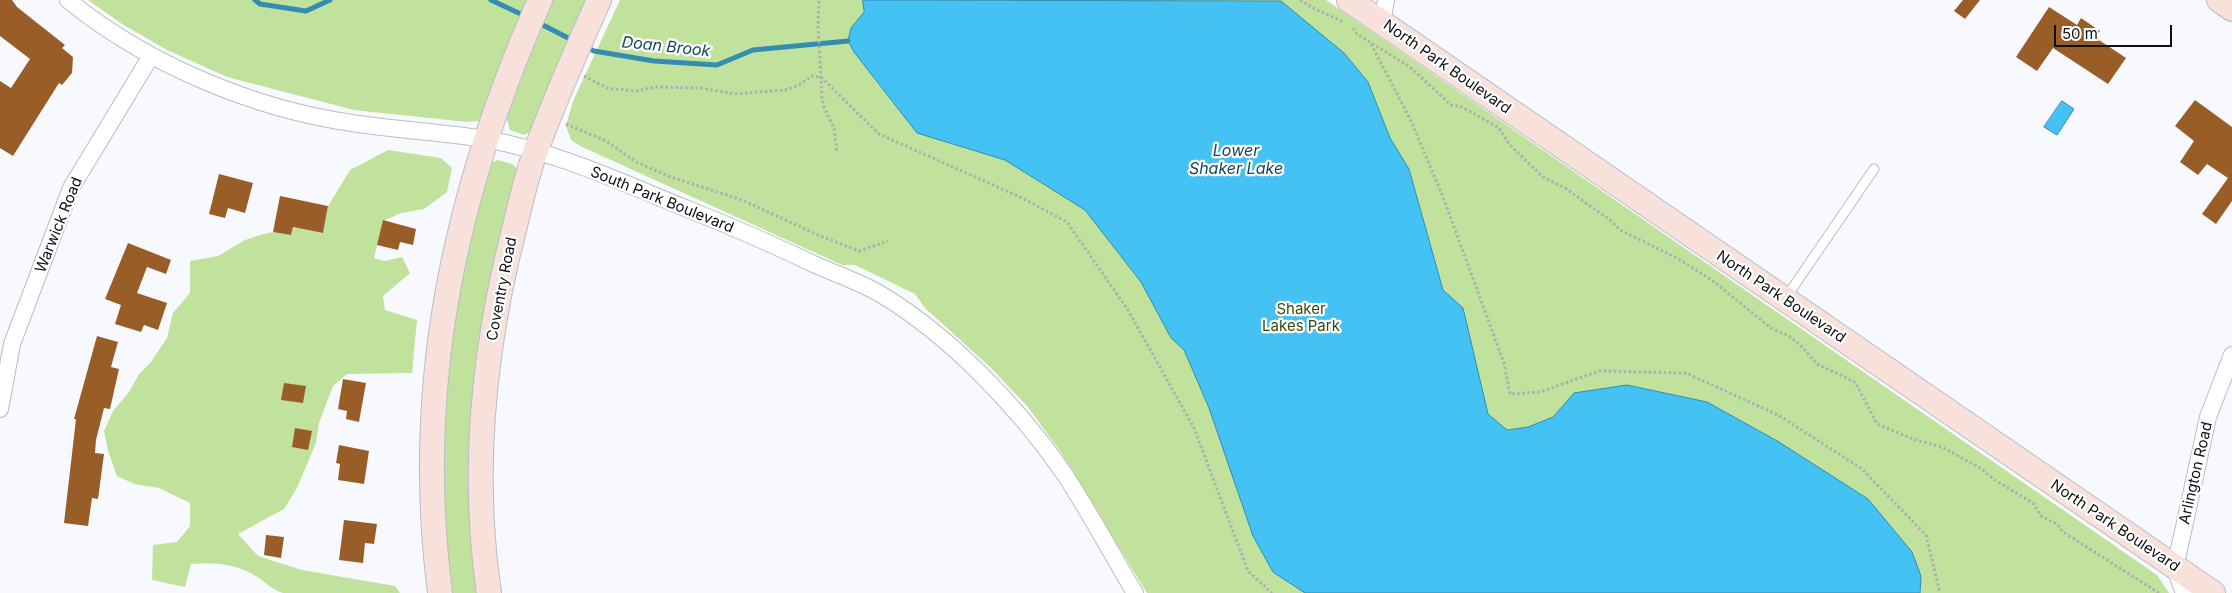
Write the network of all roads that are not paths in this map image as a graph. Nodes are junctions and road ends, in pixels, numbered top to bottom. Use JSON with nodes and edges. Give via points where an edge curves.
{"nodes":[{"id":1,"x":68,"y":0,"type":"edge"},
{"id":2,"x":540,"y":0,"type":"edge"},
{"id":3,"x":1349,"y":0,"type":"edge"},
{"id":4,"x":2219,"y":0,"type":"edge"},
{"id":5,"x":596,"y":7,"type":"edge"},
{"id":6,"x":2232,"y":9,"type":"edge"},
{"id":7,"x":1384,"y":11,"type":"edge"},
{"id":8,"x":151,"y":56,"type":"junction"},
{"id":9,"x":486,"y":139,"type":"junction"},
{"id":10,"x":536,"y":151,"type":"junction"},
{"id":11,"x":1874,"y":169,"type":"dead end"},
{"id":12,"x":1784,"y":299,"type":"junction"},
{"id":13,"x":2232,"y":355,"type":"edge"},
{"id":14,"x":0,"y":409,"type":"edge"},
{"id":15,"x":2175,"y":568,"type":"junction"},
{"id":16,"x":440,"y":593,"type":"edge"},
{"id":17,"x":489,"y":593,"type":"edge"},
{"id":18,"x":1134,"y":593,"type":"edge"},
{"id":19,"x":2184,"y":593,"type":"edge"},
{"id":20,"x":2213,"y":593,"type":"edge"}],
"edges":[{"from":1,"to":8,"type":"street","name":"South Park Boulevard","via":[[90,18]]},
{"from":2,"to":9,"type":"street","via":[[514,58]]},
{"from":3,"to":7,"type":"street","name":"North Park Boulevard"},
{"from":4,"to":6,"type":"street"},
{"from":5,"to":10,"type":"street","name":"Coventry Road","via":[[575,72]]},
{"from":7,"to":12,"type":"street","name":"North Park Boulevard"},
{"from":8,"to":9,"type":"street","name":"South Park Boulevard","via":[[206,81],[297,112],[349,123]]},
{"from":8,"to":14,"type":"street","name":"Warwick Road","via":[[71,188],[12,344]]},
{"from":9,"to":10,"type":"street","name":"South Park Boulevard"},
{"from":9,"to":16,"type":"street","via":[[454,255],[436,365],[432,463]]},
{"from":10,"to":17,"type":"street","name":"Coventry Road","via":[[506,261],[487,370],[481,467]]},
{"from":10,"to":18,"type":"street","name":"South Park Boulevard","via":[[643,191],[791,253],[875,291],[918,318],[963,356],[1032,431],[1064,474]]},
{"from":11,"to":12,"type":"lane"},
{"from":12,"to":15,"type":"street","name":"North Park Boulevard"},
{"from":13,"to":15,"type":"street","name":"Arlington Road","via":[[2208,417]]},
{"from":15,"to":19,"type":"street"},
{"from":15,"to":20,"type":"street","name":"North Park Boulevard"}]}
